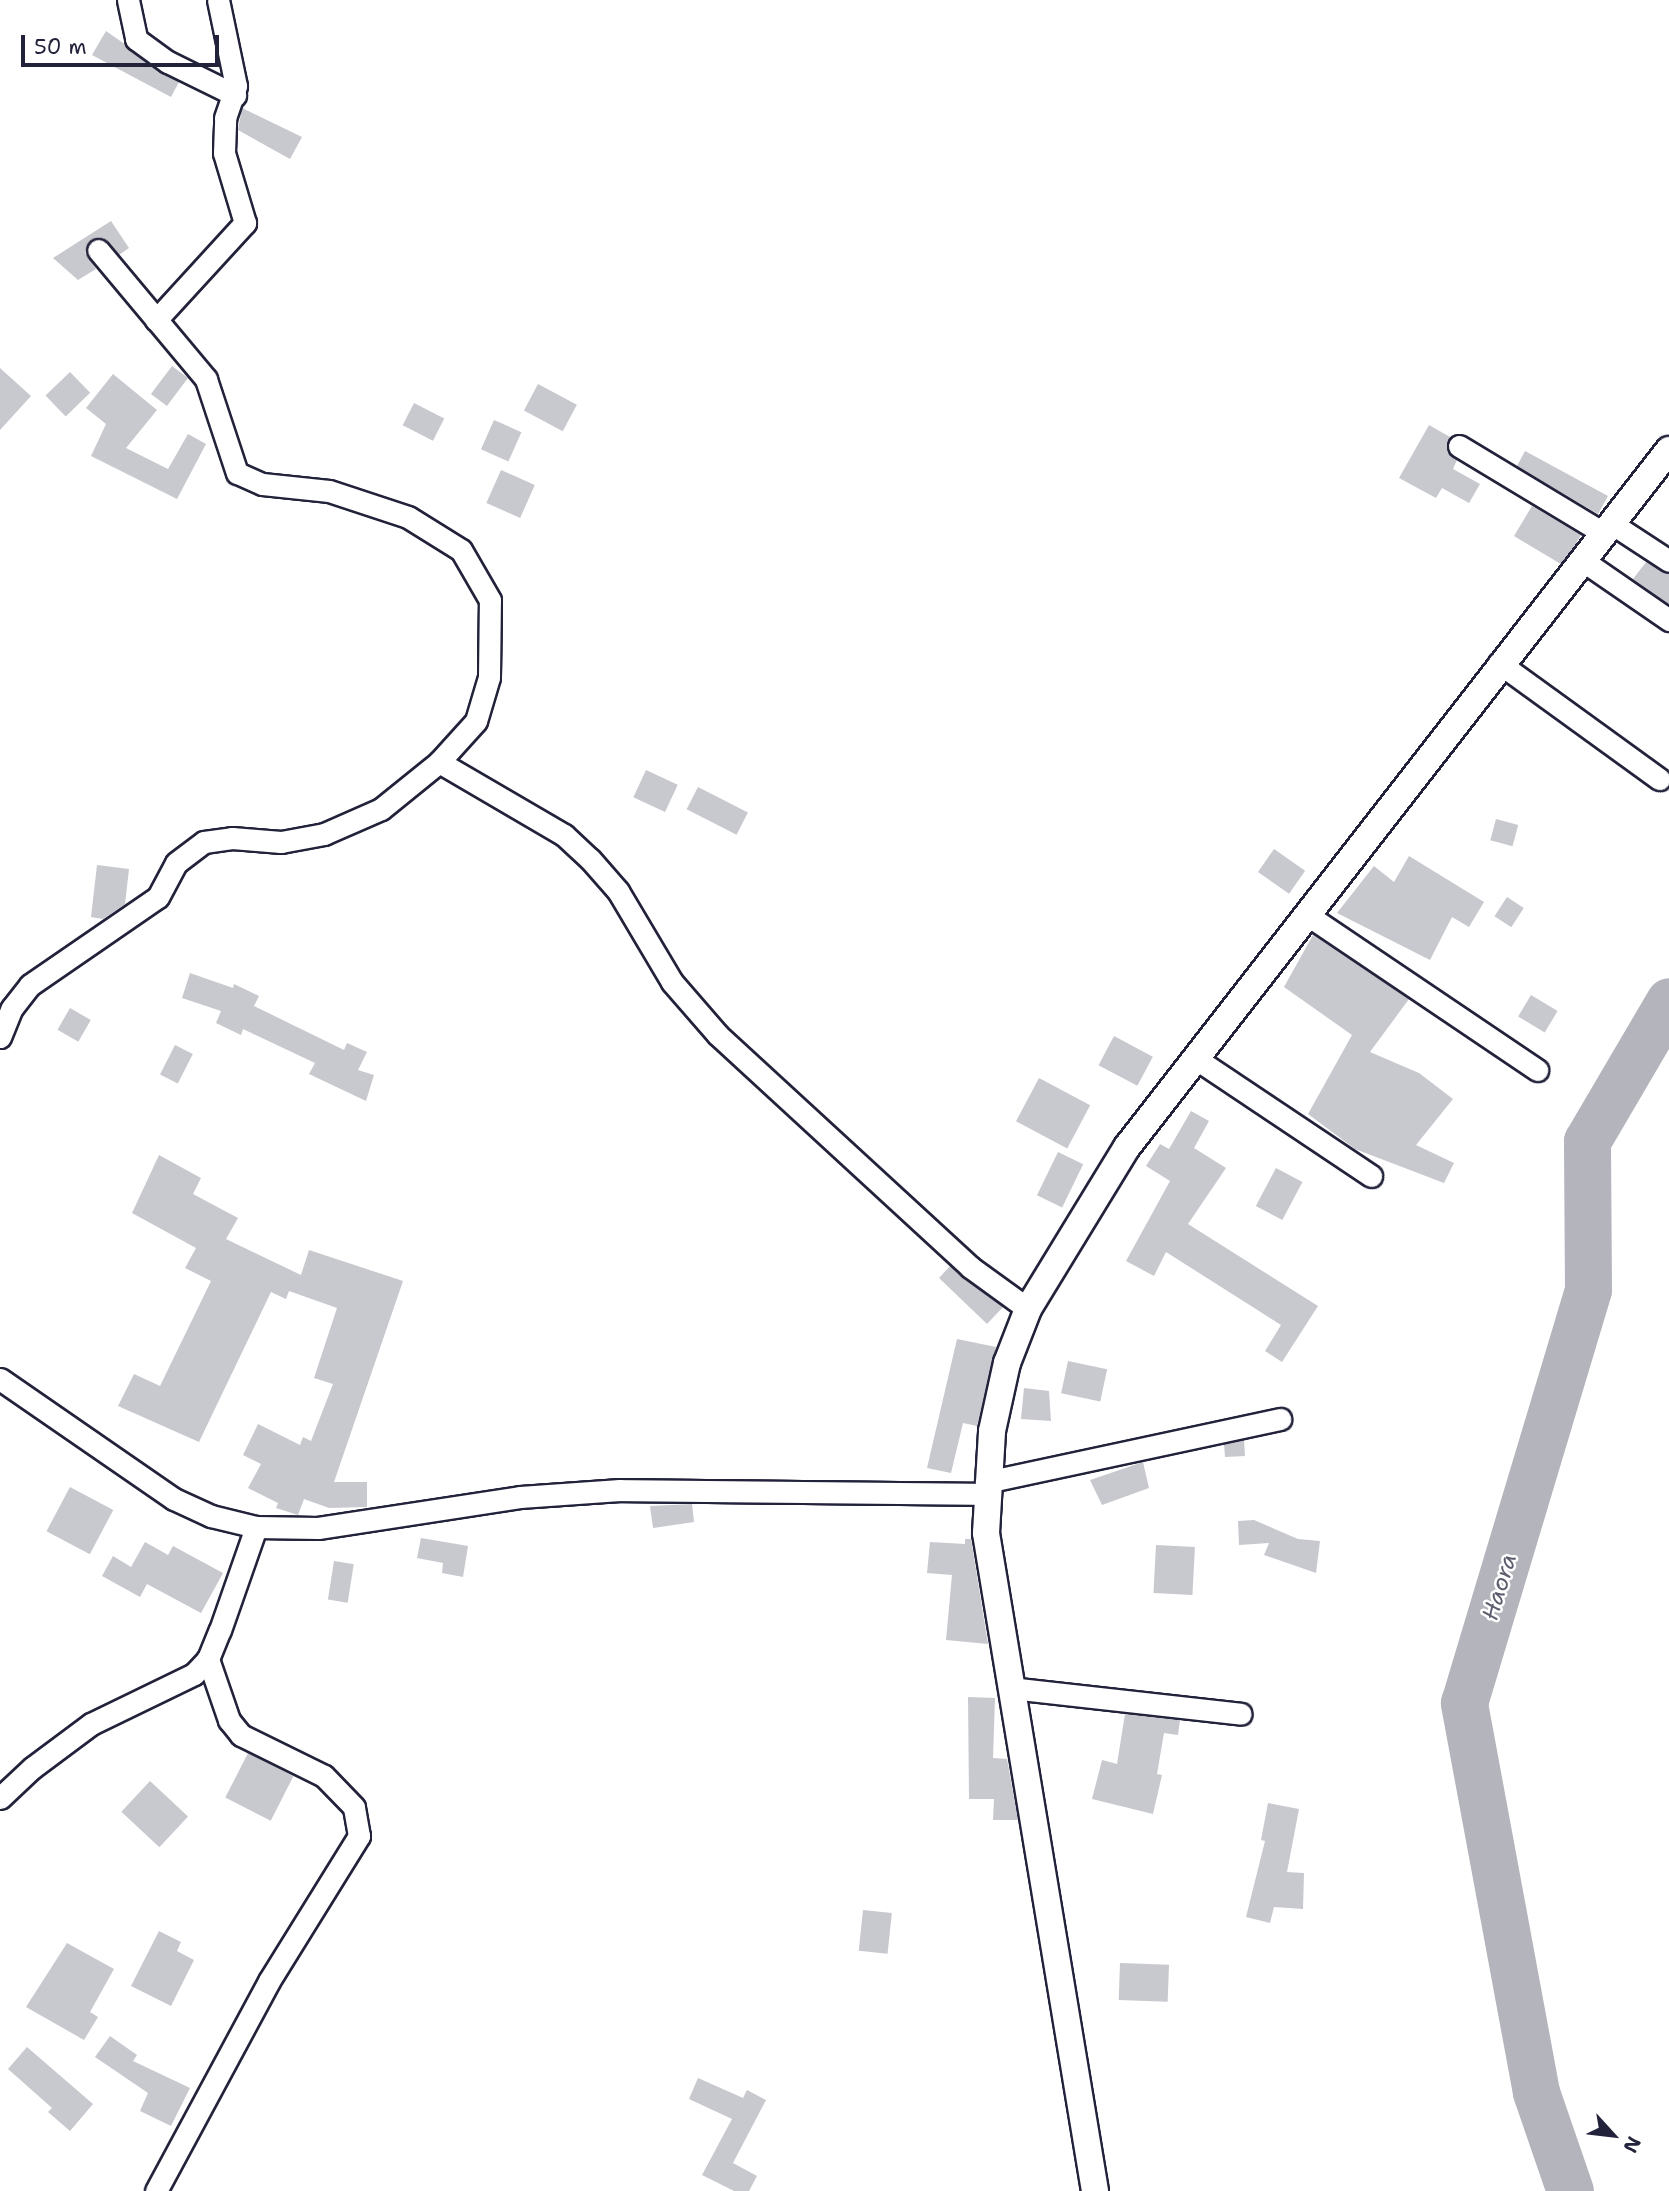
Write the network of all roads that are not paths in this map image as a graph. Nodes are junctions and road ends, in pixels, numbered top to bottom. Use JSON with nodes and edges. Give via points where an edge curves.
{"nodes":[{"id":1,"x":128,"y":0,"type":"edge"},
{"id":2,"x":218,"y":0,"type":"edge"},
{"id":3,"x":235,"y":95,"type":"junction"},
{"id":4,"x":98,"y":250,"type":"dead end"},
{"id":5,"x":156,"y":320,"type":"junction"},
{"id":6,"x":1458,"y":446,"type":"dead end"},
{"id":7,"x":1669,"y":450,"type":"edge"},
{"id":8,"x":1607,"y":528,"type":"junction"},
{"id":9,"x":1582,"y":560,"type":"junction"},
{"id":10,"x":1669,"y":561,"type":"edge"},
{"id":11,"x":1669,"y":620,"type":"edge"},
{"id":12,"x":1499,"y":663,"type":"junction"},
{"id":13,"x":439,"y":762,"type":"junction"},
{"id":14,"x":1659,"y":779,"type":"dead end"},
{"id":15,"x":1306,"y":914,"type":"junction"},
{"id":16,"x":0,"y":1037,"type":"edge"},
{"id":17,"x":1195,"y":1058,"type":"junction"},
{"id":18,"x":1537,"y":1070,"type":"dead end"},
{"id":19,"x":1371,"y":1176,"type":"dead end"},
{"id":20,"x":1028,"y":1309,"type":"junction"},
{"id":21,"x":0,"y":1379,"type":"edge"},
{"id":22,"x":1280,"y":1419,"type":"dead end"},
{"id":23,"x":985,"y":1488,"type":"junction"},
{"id":24,"x":256,"y":1527,"type":"junction"},
{"id":25,"x":208,"y":1659,"type":"junction"},
{"id":26,"x":1010,"y":1688,"type":"junction"},
{"id":27,"x":1241,"y":1714,"type":"dead end"},
{"id":28,"x":0,"y":1798,"type":"edge"},
{"id":29,"x":156,"y":2191,"type":"edge"},
{"id":30,"x":1095,"y":2191,"type":"edge"}],
"edges":[{"from":1,"to":3,"type":"street","via":[[136,39],[169,62]]},
{"from":2,"to":3,"type":"street","via":[[235,75]]},
{"from":3,"to":5,"type":"street","via":[[225,118],[224,153],[245,223]]},
{"from":4,"to":5,"type":"street"},
{"from":5,"to":13,"type":"street","via":[[206,379],[237,473],[261,484],[329,491],[408,517],[461,550],[490,600],[489,677],[476,721]]},
{"from":6,"to":8,"type":"street"},
{"from":7,"to":8,"type":"street"},
{"from":8,"to":9,"type":"street"},
{"from":8,"to":10,"type":"street"},
{"from":9,"to":11,"type":"street"},
{"from":9,"to":12,"type":"street"},
{"from":12,"to":14,"type":"street"},
{"from":12,"to":15,"type":"street"},
{"from":13,"to":16,"type":"street","via":[[381,809],[324,834],[281,842],[232,838],[204,842],[176,863],[158,897],[30,985],[12,1009]]},
{"from":13,"to":20,"type":"street","via":[[564,835],[590,859],[618,891],[672,982],[718,1035],[970,1267]]},
{"from":15,"to":17,"type":"street"},
{"from":15,"to":18,"type":"street"},
{"from":17,"to":19,"type":"street"},
{"from":17,"to":20,"type":"street","via":[[1093,1197]]},
{"from":20,"to":23,"type":"street","via":[[1007,1363]]},
{"from":21,"to":24,"type":"street","via":[[174,1499],[211,1516]]},
{"from":22,"to":23,"type":"street"},
{"from":23,"to":24,"type":"street","via":[[620,1490],[520,1497],[318,1528]]},
{"from":23,"to":26,"type":"street","via":[[986,1533]]},
{"from":24,"to":25,"type":"street"},
{"from":25,"to":28,"type":"street","via":[[169,1689],[92,1724]]},
{"from":25,"to":29,"type":"street","via":[[229,1720],[241,1735],[307,1766],[343,1791],[354,1807],[359,1836],[269,1981]]},
{"from":26,"to":27,"type":"street"},
{"from":26,"to":30,"type":"street"}]}
